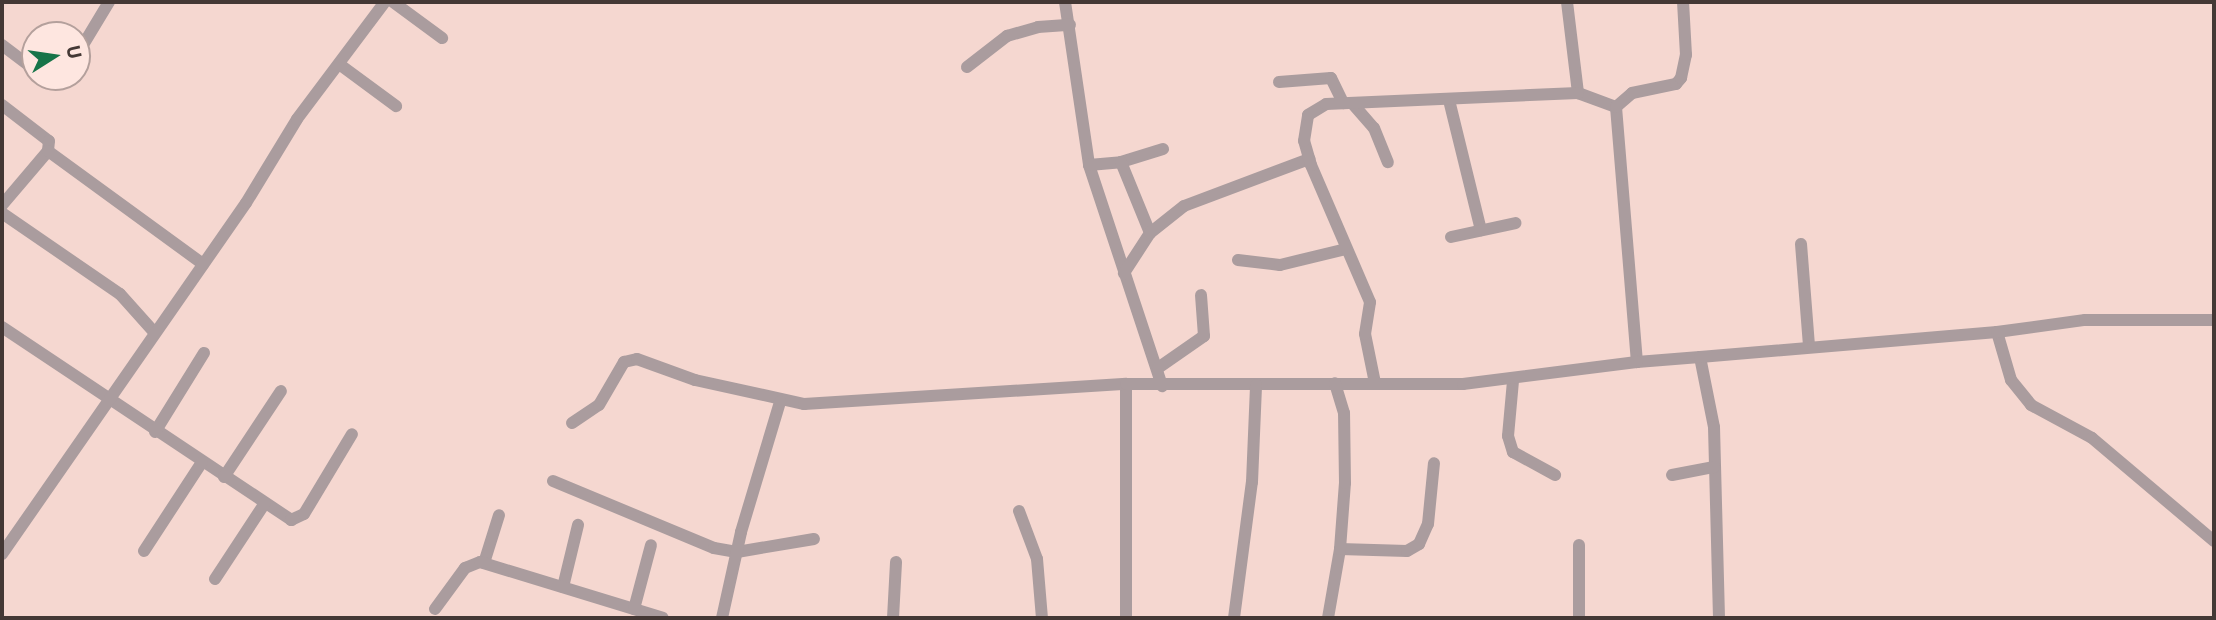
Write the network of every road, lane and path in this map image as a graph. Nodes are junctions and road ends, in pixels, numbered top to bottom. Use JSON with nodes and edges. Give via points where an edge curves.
{"nodes":[{"id":1,"x":109,"y":2,"type":"edge"},
{"id":2,"x":385,"y":2,"type":"edge"},
{"id":3,"x":393,"y":2,"type":"edge"},
{"id":4,"x":1065,"y":2,"type":"edge"},
{"id":5,"x":1567,"y":2,"type":"edge"},
{"id":6,"x":1683,"y":2,"type":"edge"},
{"id":7,"x":1070,"y":25,"type":"junction"},
{"id":8,"x":91,"y":32,"type":"edge"},
{"id":9,"x":442,"y":38,"type":"dead end"},
{"id":10,"x":2,"y":45,"type":"edge"},
{"id":11,"x":21,"y":59,"type":"edge"},
{"id":12,"x":339,"y":64,"type":"junction"},
{"id":13,"x":967,"y":67,"type":"dead end"},
{"id":14,"x":1279,"y":82,"type":"dead end"},
{"id":15,"x":1578,"y":93,"type":"junction"},
{"id":16,"x":1449,"y":100,"type":"junction"},
{"id":17,"x":1348,"y":103,"type":"junction"},
{"id":18,"x":2,"y":104,"type":"edge"},
{"id":19,"x":396,"y":106,"type":"dead end"},
{"id":20,"x":1616,"y":107,"type":"junction"},
{"id":21,"x":1163,"y":149,"type":"dead end"},
{"id":22,"x":48,"y":151,"type":"junction"},
{"id":23,"x":1309,"y":159,"type":"junction"},
{"id":24,"x":1121,"y":162,"type":"junction"},
{"id":25,"x":1388,"y":162,"type":"dead end"},
{"id":26,"x":1089,"y":165,"type":"junction"},
{"id":27,"x":2,"y":205,"type":"edge"},
{"id":28,"x":2,"y":214,"type":"edge"},
{"id":29,"x":1516,"y":223,"type":"dead end"},
{"id":30,"x":1481,"y":230,"type":"junction"},
{"id":31,"x":1150,"y":233,"type":"junction"},
{"id":32,"x":1451,"y":237,"type":"dead end"},
{"id":33,"x":1801,"y":244,"type":"dead end"},
{"id":34,"x":1346,"y":249,"type":"junction"},
{"id":35,"x":1238,"y":260,"type":"dead end"},
{"id":36,"x":203,"y":264,"type":"junction"},
{"id":37,"x":1124,"y":273,"type":"junction"},
{"id":38,"x":1201,"y":295,"type":"dead end"},
{"id":39,"x":2214,"y":320,"type":"edge"},
{"id":40,"x":2,"y":327,"type":"edge"},
{"id":41,"x":154,"y":332,"type":"junction"},
{"id":42,"x":1997,"y":332,"type":"junction"},
{"id":43,"x":1809,"y":346,"type":"junction"},
{"id":44,"x":204,"y":353,"type":"dead end"},
{"id":45,"x":1700,"y":357,"type":"junction"},
{"id":46,"x":1637,"y":362,"type":"junction"},
{"id":47,"x":1158,"y":369,"type":"junction"},
{"id":48,"x":1513,"y":381,"type":"junction"},
{"id":49,"x":1335,"y":383,"type":"junction"},
{"id":50,"x":1375,"y":383,"type":"junction"},
{"id":51,"x":1126,"y":384,"type":"junction"},
{"id":52,"x":1256,"y":385,"type":"junction"},
{"id":53,"x":1162,"y":386,"type":"junction"},
{"id":54,"x":281,"y":391,"type":"dead end"},
{"id":55,"x":106,"y":400,"type":"junction"},
{"id":56,"x":780,"y":402,"type":"junction"},
{"id":57,"x":572,"y":423,"type":"dead end"},
{"id":58,"x":155,"y":432,"type":"junction"},
{"id":59,"x":352,"y":434,"type":"dead end"},
{"id":60,"x":202,"y":462,"type":"junction"},
{"id":61,"x":1434,"y":463,"type":"dead end"},
{"id":62,"x":1714,"y":467,"type":"junction"},
{"id":63,"x":1555,"y":475,"type":"dead end"},
{"id":64,"x":1672,"y":475,"type":"dead end"},
{"id":65,"x":225,"y":477,"type":"junction"},
{"id":66,"x":554,"y":481,"type":"dead end"},
{"id":67,"x":265,"y":503,"type":"junction"},
{"id":68,"x":1019,"y":511,"type":"dead end"},
{"id":69,"x":499,"y":515,"type":"dead end"},
{"id":70,"x":578,"y":525,"type":"dead end"},
{"id":71,"x":814,"y":539,"type":"dead end"},
{"id":72,"x":2214,"y":541,"type":"edge"},
{"id":73,"x":651,"y":545,"type":"dead end"},
{"id":74,"x":1579,"y":545,"type":"dead end"},
{"id":75,"x":1340,"y":549,"type":"junction"},
{"id":76,"x":144,"y":551,"type":"dead end"},
{"id":77,"x":737,"y":552,"type":"junction"},
{"id":78,"x":2,"y":554,"type":"edge"},
{"id":79,"x":896,"y":562,"type":"dead end"},
{"id":80,"x":484,"y":564,"type":"junction"},
{"id":81,"x":215,"y":579,"type":"dead end"},
{"id":82,"x":563,"y":587,"type":"junction"},
{"id":83,"x":435,"y":609,"type":"dead end"},
{"id":84,"x":634,"y":609,"type":"junction"},
{"id":85,"x":663,"y":618,"type":"edge"},
{"id":86,"x":722,"y":618,"type":"edge"},
{"id":87,"x":893,"y":618,"type":"edge"},
{"id":88,"x":1042,"y":618,"type":"edge"},
{"id":89,"x":1126,"y":618,"type":"edge"},
{"id":90,"x":1234,"y":618,"type":"edge"},
{"id":91,"x":1328,"y":618,"type":"edge"},
{"id":92,"x":1579,"y":618,"type":"edge"},
{"id":93,"x":1704,"y":618,"type":"edge"},
{"id":94,"x":1718,"y":618,"type":"edge"}],
"edges":[{"from":1,"to":8,"type":"street"},
{"from":2,"to":12,"type":"street"},
{"from":3,"to":9,"type":"street"},
{"from":4,"to":7,"type":"street"},
{"from":5,"to":15,"type":"street"},
{"from":6,"to":20,"type":"street","via":[[1686,55],[1681,78],[1676,84],[1632,93]]},
{"from":7,"to":13,"type":"street","via":[[1038,27],[1007,36]]},
{"from":7,"to":26,"type":"street"},
{"from":10,"to":11,"type":"street"},
{"from":12,"to":19,"type":"street"},
{"from":12,"to":36,"type":"street","via":[[297,119]]},
{"from":14,"to":17,"type":"street","via":[[1331,78]]},
{"from":15,"to":16,"type":"street"},
{"from":15,"to":20,"type":"street"},
{"from":16,"to":17,"type":"street"},
{"from":16,"to":30,"type":"street"},
{"from":17,"to":23,"type":"street","via":[[1326,104],[1308,115],[1304,141]]},
{"from":17,"to":25,"type":"street","via":[[1374,128]]},
{"from":18,"to":22,"type":"street","via":[[47,136]]},
{"from":20,"to":46,"type":"street"},
{"from":21,"to":24,"type":"street"},
{"from":22,"to":27,"type":"street"},
{"from":22,"to":36,"type":"street"},
{"from":23,"to":31,"type":"street","via":[[1184,206]]},
{"from":23,"to":34,"type":"street"},
{"from":24,"to":26,"type":"street"},
{"from":24,"to":31,"type":"street"},
{"from":26,"to":37,"type":"street"},
{"from":28,"to":41,"type":"street","via":[[120,294]]},
{"from":29,"to":30,"type":"street"},
{"from":30,"to":32,"type":"street"},
{"from":31,"to":37,"type":"street"},
{"from":33,"to":43,"type":"street"},
{"from":34,"to":35,"type":"street","via":[[1280,265]]},
{"from":34,"to":50,"type":"street","via":[[1370,302],[1365,334]]},
{"from":36,"to":41,"type":"street"},
{"from":37,"to":47,"type":"street"},
{"from":38,"to":47,"type":"street","via":[[1204,336]]},
{"from":39,"to":42,"type":"street","via":[[2085,320]]},
{"from":40,"to":55,"type":"street"},
{"from":41,"to":55,"type":"street"},
{"from":42,"to":43,"type":"street"},
{"from":42,"to":72,"type":"street","via":[[2011,380],[2031,405],[2092,438]]},
{"from":43,"to":45,"type":"street"},
{"from":44,"to":58,"type":"street"},
{"from":45,"to":46,"type":"street"},
{"from":45,"to":62,"type":"street","via":[[1714,426]]},
{"from":46,"to":48,"type":"street"},
{"from":47,"to":53,"type":"street"},
{"from":48,"to":50,"type":"street"},
{"from":48,"to":63,"type":"street","via":[[1508,436],[1513,452]]},
{"from":49,"to":50,"type":"street"},
{"from":49,"to":52,"type":"street"},
{"from":49,"to":75,"type":"street","via":[[1346,442]]},
{"from":51,"to":53,"type":"street"},
{"from":51,"to":56,"type":"street"},
{"from":51,"to":89,"type":"street"},
{"from":52,"to":53,"type":"street"},
{"from":52,"to":90,"type":"street","via":[[1252,482]]},
{"from":54,"to":65,"type":"street"},
{"from":55,"to":58,"type":"street"},
{"from":55,"to":78,"type":"street"},
{"from":56,"to":57,"type":"street","via":[[630,360],[599,404]]},
{"from":56,"to":77,"type":"street"},
{"from":58,"to":60,"type":"street"},
{"from":59,"to":67,"type":"street","via":[[303,514],[291,520]]},
{"from":60,"to":65,"type":"street"},
{"from":60,"to":76,"type":"street"},
{"from":61,"to":75,"type":"street","via":[[1427,524],[1419,544],[1407,551]]},
{"from":62,"to":64,"type":"street"},
{"from":62,"to":94,"type":"street"},
{"from":65,"to":67,"type":"street"},
{"from":66,"to":77,"type":"street","via":[[659,528]]},
{"from":67,"to":81,"type":"street"},
{"from":68,"to":88,"type":"street","via":[[1037,559]]},
{"from":69,"to":80,"type":"street"},
{"from":70,"to":82,"type":"street"},
{"from":71,"to":77,"type":"street"},
{"from":73,"to":84,"type":"street"},
{"from":74,"to":92,"type":"street"},
{"from":75,"to":91,"type":"street"},
{"from":77,"to":86,"type":"street"},
{"from":79,"to":87,"type":"street"},
{"from":80,"to":82,"type":"street"},
{"from":80,"to":83,"type":"street","via":[[466,568]]},
{"from":82,"to":84,"type":"street"},
{"from":84,"to":85,"type":"street"},
{"from":93,"to":94,"type":"street"}]}
